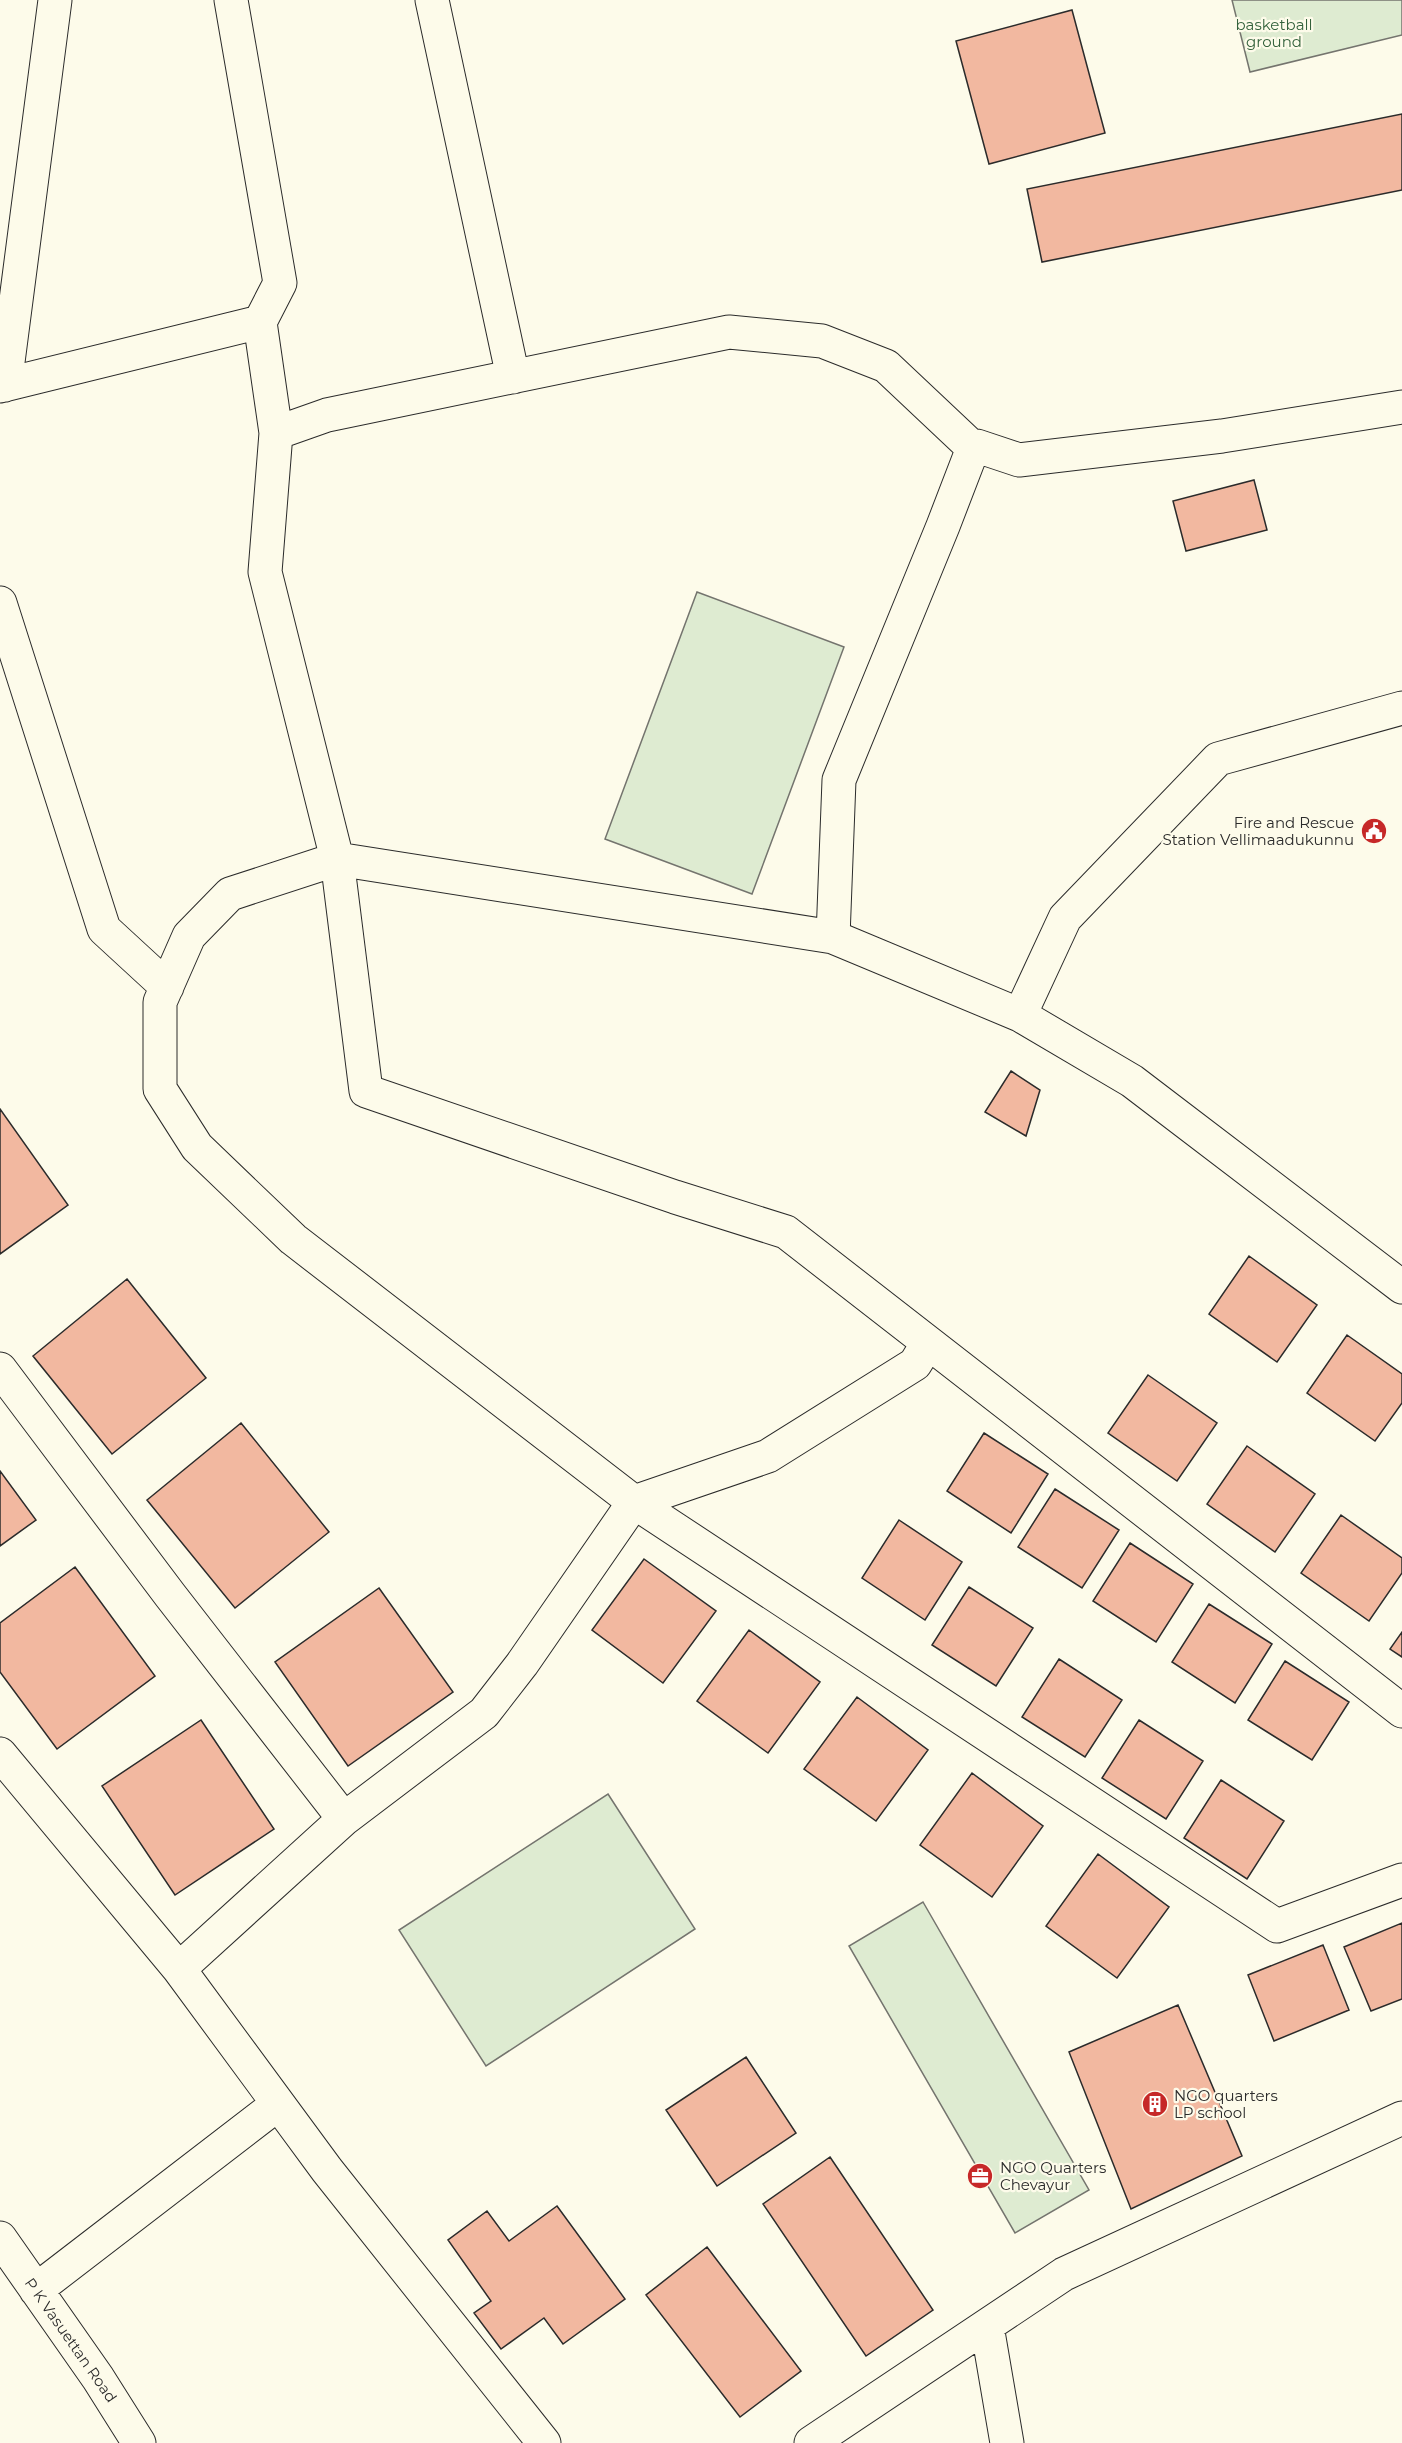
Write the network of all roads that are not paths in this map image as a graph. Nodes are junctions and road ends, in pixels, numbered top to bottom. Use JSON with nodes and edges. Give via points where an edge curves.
{"nodes":[{"id":1,"x":55,"y":0,"type":"edge"},
{"id":2,"x":231,"y":0,"type":"edge"},
{"id":3,"x":432,"y":0,"type":"edge"},
{"id":4,"x":260,"y":322,"type":"junction"},
{"id":5,"x":513,"y":377,"type":"junction"},
{"id":6,"x":2,"y":386,"type":"edge"},
{"id":7,"x":1402,"y":407,"type":"edge"},
{"id":8,"x":276,"y":433,"type":"junction"},
{"id":9,"x":972,"y":448,"type":"junction"},
{"id":10,"x":0,"y":603,"type":"edge"},
{"id":11,"x":1402,"y":708,"type":"edge"},
{"id":12,"x":337,"y":859,"type":"junction"},
{"id":13,"x":833,"y":938,"type":"junction"},
{"id":14,"x":166,"y":987,"type":"junction"},
{"id":15,"x":1020,"y":1015,"type":"junction"},
{"id":16,"x":1402,"y":1287,"type":"edge"},
{"id":17,"x":928,"y":1343,"type":"junction"},
{"id":18,"x":0,"y":1369,"type":"edge"},
{"id":19,"x":634,"y":1502,"type":"junction"},
{"id":20,"x":1402,"y":1711,"type":"edge"},
{"id":21,"x":0,"y":1754,"type":"edge"},
{"id":22,"x":344,"y":1819,"type":"junction"},
{"id":23,"x":1402,"y":1880,"type":"edge"},
{"id":24,"x":179,"y":1969,"type":"junction"},
{"id":25,"x":278,"y":2104,"type":"junction"},
{"id":26,"x":1402,"y":2118,"type":"edge"},
{"id":27,"x":0,"y":2238,"type":"edge"},
{"id":28,"x":36,"y":2290,"type":"junction"},
{"id":29,"x":987,"y":2326,"type":"junction"},
{"id":30,"x":139,"y":2443,"type":"edge"},
{"id":31,"x":544,"y":2443,"type":"edge"},
{"id":32,"x":811,"y":2443,"type":"edge"},
{"id":33,"x":1007,"y":2443,"type":"edge"}],
"edges":[{"from":1,"to":6,"type":"street"},
{"from":2,"to":4,"type":"street","via":[[280,284]]},
{"from":3,"to":5,"type":"street"},
{"from":4,"to":6,"type":"street"},
{"from":4,"to":8,"type":"street"},
{"from":5,"to":8,"type":"street","via":[[327,415]]},
{"from":5,"to":9,"type":"street","via":[[729,332],[822,341],[886,366]]},
{"from":7,"to":9,"type":"street","via":[[1222,436],[1019,460],[977,446]]},
{"from":8,"to":12,"type":"street","via":[[265,572]]},
{"from":9,"to":13,"type":"street","via":[[839,780]]},
{"from":10,"to":14,"type":"street","via":[[104,929]]},
{"from":11,"to":15,"type":"street","via":[[1218,759],[1065,918]]},
{"from":12,"to":13,"type":"street"},
{"from":12,"to":14,"type":"street","via":[[230,894],[189,936]]},
{"from":12,"to":17,"type":"street","via":[[366,1091],[786,1232]]},
{"from":13,"to":15,"type":"street"},
{"from":14,"to":19,"type":"street","via":[[160,1002],[160,1089],[197,1147],[293,1239]]},
{"from":15,"to":16,"type":"street","via":[[1132,1081]]},
{"from":17,"to":19,"type":"street","via":[[915,1364],[768,1456]]},
{"from":17,"to":20,"type":"street"},
{"from":18,"to":22,"type":"street"},
{"from":19,"to":22,"type":"street","via":[[484,1713]]},
{"from":19,"to":23,"type":"street","via":[[1278,1926]]},
{"from":21,"to":24,"type":"street"},
{"from":22,"to":24,"type":"street"},
{"from":24,"to":25,"type":"street"},
{"from":25,"to":28,"type":"street"},
{"from":25,"to":31,"type":"street"},
{"from":26,"to":29,"type":"street","via":[[1064,2274]]},
{"from":27,"to":28,"type":"street","name":"P K Vasuettan Road"},
{"from":28,"to":30,"type":"street","name":"P K Vasuettan Road"},
{"from":29,"to":32,"type":"street"},
{"from":29,"to":33,"type":"street"}]}
